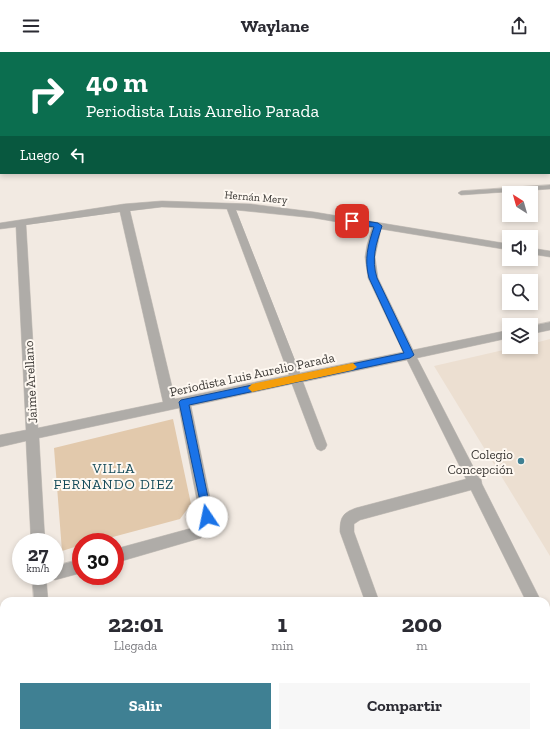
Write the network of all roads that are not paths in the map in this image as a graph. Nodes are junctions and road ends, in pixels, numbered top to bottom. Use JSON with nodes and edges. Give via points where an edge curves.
{"nodes":[{"id":1,"x":550,"y":187,"type":"edge"},
{"id":2,"x":461,"y":193,"type":"dead end"},
{"id":3,"x":230,"y":206,"type":"junction"},
{"id":4,"x":124,"y":207,"type":"junction"},
{"id":5,"x":21,"y":222,"type":"junction"},
{"id":6,"x":0,"y":226,"type":"edge"},
{"id":7,"x":378,"y":226,"type":"junction"},
{"id":8,"x":502,"y":247,"type":"edge"},
{"id":9,"x":538,"y":252,"type":"edge"},
{"id":10,"x":550,"y":254,"type":"edge"},
{"id":11,"x":550,"y":326,"type":"edge"},
{"id":12,"x":538,"y":329,"type":"edge"},
{"id":13,"x":502,"y":335,"type":"edge"},
{"id":14,"x":410,"y":355,"type":"junction"},
{"id":15,"x":295,"y":379,"type":"junction"},
{"id":16,"x":184,"y":402,"type":"junction"},
{"id":17,"x":170,"y":405,"type":"junction"},
{"id":18,"x":33,"y":434,"type":"junction"},
{"id":19,"x":0,"y":441,"type":"edge"},
{"id":20,"x":321,"y":445,"type":"dead end"},
{"id":21,"x":476,"y":483,"type":"junction"},
{"id":22,"x":38,"y":533,"type":"edge"},
{"id":23,"x":124,"y":553,"type":"edge"},
{"id":24,"x":41,"y":585,"type":"edge"},
{"id":25,"x":41,"y":597,"type":"edge"},
{"id":26,"x":371,"y":597,"type":"edge"},
{"id":27,"x":532,"y":597,"type":"edge"}],
"edges":[{"from":1,"to":2,"type":"lane"},
{"from":3,"to":4,"type":"street","name":"Hernán Mery","via":[[162,204]]},
{"from":3,"to":7,"type":"street","name":"Hernán Mery","via":[[314,215]]},
{"from":3,"to":15,"type":"street"},
{"from":4,"to":5,"type":"street","name":"Hernán Mery"},
{"from":4,"to":17,"type":"street"},
{"from":5,"to":6,"type":"street","name":"Hernán Mery"},
{"from":5,"to":18,"type":"street","name":"Jaime Arellano"},
{"from":7,"to":8,"type":"street","name":"Hernán Mery"},
{"from":7,"to":14,"type":"street","via":[[370,250],[370,268]]},
{"from":9,"to":10,"type":"street"},
{"from":11,"to":12,"type":"street"},
{"from":13,"to":14,"type":"street","name":"Periodista Luis Aurelio Parada"},
{"from":14,"to":15,"type":"street","name":"Periodista Luis Aurelio Parada"},
{"from":14,"to":21,"type":"street"},
{"from":15,"to":16,"type":"street","name":"Periodista Luis Aurelio Parada"},
{"from":15,"to":20,"type":"street"},
{"from":16,"to":17,"type":"street","name":"Periodista Luis Aurelio Parada"},
{"from":16,"to":23,"type":"street","via":[[207,517],[196,533]]},
{"from":17,"to":18,"type":"street","name":"Periodista Luis Aurelio Parada"},
{"from":18,"to":19,"type":"street","name":"Periodista Luis Aurelio Parada"},
{"from":18,"to":22,"type":"street","name":"Jaime Arellano"},
{"from":21,"to":26,"type":"street","via":[[356,514],[347,521],[347,532]]},
{"from":21,"to":27,"type":"street"},
{"from":24,"to":25,"type":"street"}]}
